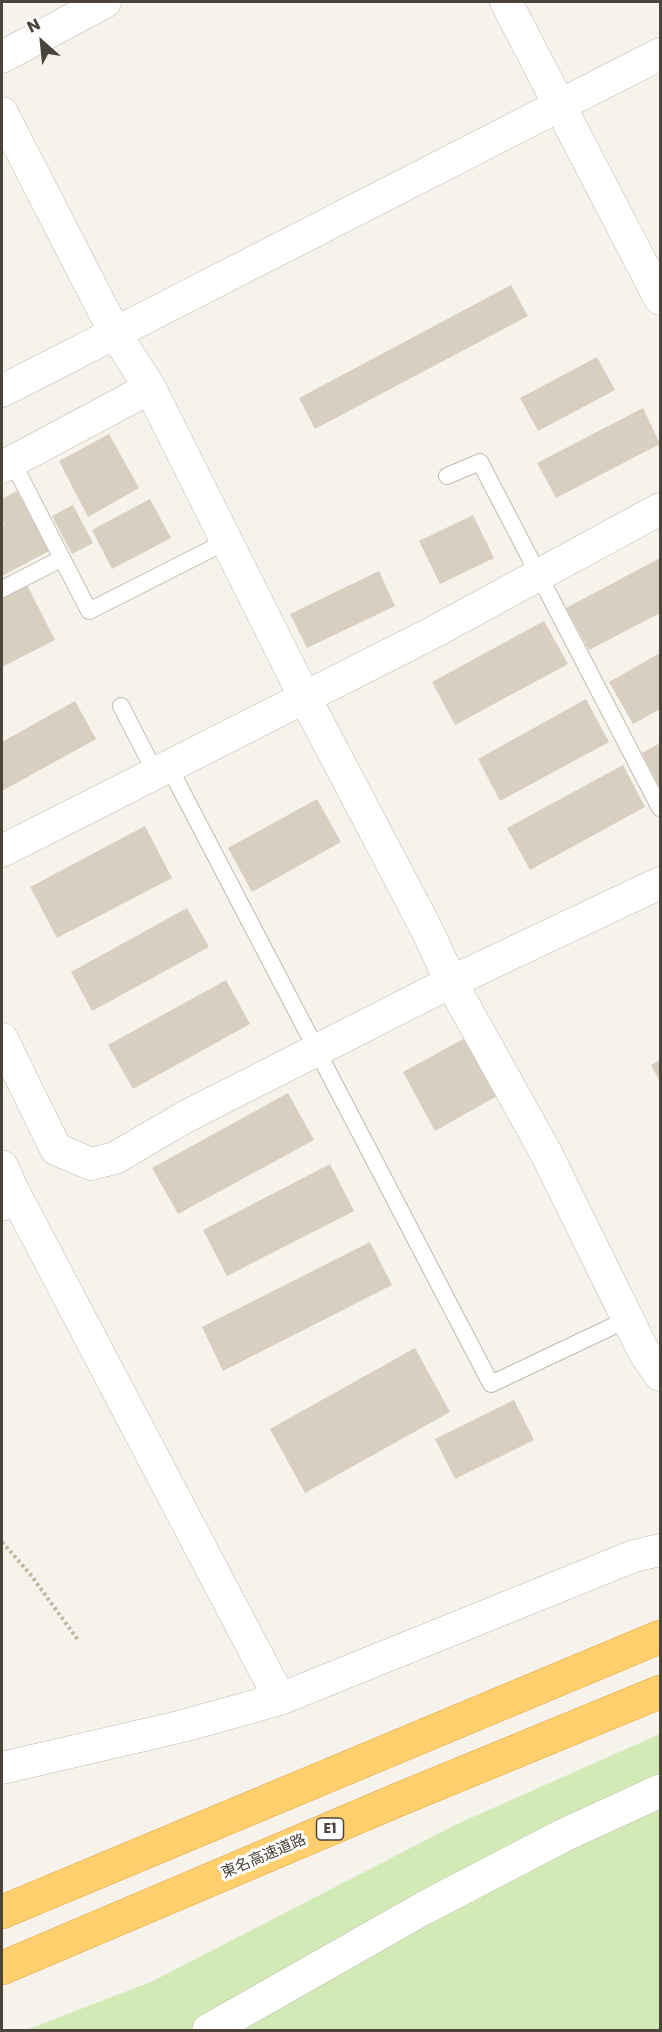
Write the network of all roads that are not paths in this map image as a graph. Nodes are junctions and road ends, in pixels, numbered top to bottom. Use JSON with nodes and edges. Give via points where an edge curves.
{"nodes":[{"id":1,"x":105,"y":2,"type":"edge"},
{"id":2,"x":506,"y":2,"type":"edge"},
{"id":3,"x":660,"y":54,"type":"edge"},
{"id":4,"x":2,"y":57,"type":"edge"},
{"id":5,"x":559,"y":106,"type":"junction"},
{"id":6,"x":2,"y":113,"type":"edge"},
{"id":7,"x":660,"y":299,"type":"edge"},
{"id":8,"x":115,"y":333,"type":"junction"},
{"id":9,"x":150,"y":388,"type":"junction"},
{"id":10,"x":2,"y":391,"type":"edge"},
{"id":11,"x":7,"y":464,"type":"edge"},
{"id":12,"x":447,"y":476,"type":"dead end"},
{"id":13,"x":660,"y":509,"type":"edge"},
{"id":14,"x":227,"y":541,"type":"junction"},
{"id":15,"x":61,"y":559,"type":"junction"},
{"id":16,"x":540,"y":575,"type":"junction"},
{"id":17,"x":2,"y":589,"type":"edge"},
{"id":18,"x":304,"y":696,"type":"junction"},
{"id":19,"x":121,"y":706,"type":"dead end"},
{"id":20,"x":162,"y":769,"type":"junction"},
{"id":21,"x":660,"y":808,"type":"edge"},
{"id":22,"x":2,"y":851,"type":"edge"},
{"id":23,"x":660,"y":882,"type":"edge"},
{"id":24,"x":451,"y":982,"type":"junction"},
{"id":25,"x":2,"y":1039,"type":"edge"},
{"id":26,"x":317,"y":1050,"type":"junction"},
{"id":27,"x":4,"y":1185,"type":"edge"},
{"id":28,"x":628,"y":1319,"type":"junction"},
{"id":29,"x":660,"y":1375,"type":"edge"},
{"id":30,"x":660,"y":1550,"type":"edge"},
{"id":31,"x":660,"y":1637,"type":"edge"},
{"id":32,"x":660,"y":1692,"type":"edge"},
{"id":33,"x":280,"y":1699,"type":"junction"},
{"id":34,"x":2,"y":1768,"type":"edge"},
{"id":35,"x":660,"y":1791,"type":"edge"},
{"id":36,"x":2,"y":1912,"type":"edge"},
{"id":37,"x":2,"y":1968,"type":"edge"},
{"id":38,"x":210,"y":2030,"type":"edge"}],
"edges":[{"from":1,"to":4,"type":"street"},
{"from":2,"to":5,"type":"street"},
{"from":3,"to":5,"type":"street"},
{"from":5,"to":7,"type":"street"},
{"from":5,"to":8,"type":"street"},
{"from":6,"to":8,"type":"street"},
{"from":8,"to":9,"type":"street"},
{"from":8,"to":10,"type":"street"},
{"from":9,"to":11,"type":"street"},
{"from":9,"to":14,"type":"street"},
{"from":11,"to":15,"type":"lane"},
{"from":12,"to":16,"type":"lane","via":[[480,462]]},
{"from":13,"to":16,"type":"street"},
{"from":14,"to":15,"type":"lane","via":[[89,611]]},
{"from":14,"to":18,"type":"street"},
{"from":15,"to":17,"type":"lane"},
{"from":16,"to":18,"type":"street"},
{"from":16,"to":21,"type":"lane"},
{"from":18,"to":20,"type":"street"},
{"from":18,"to":24,"type":"street","via":[[428,930]]},
{"from":19,"to":20,"type":"lane"},
{"from":20,"to":22,"type":"street"},
{"from":20,"to":26,"type":"lane"},
{"from":23,"to":24,"type":"street"},
{"from":24,"to":26,"type":"street"},
{"from":24,"to":28,"type":"street","via":[[546,1153]]},
{"from":25,"to":26,"type":"street","via":[[56,1149],[91,1164],[115,1158],[185,1117]]},
{"from":26,"to":28,"type":"lane","via":[[491,1384]]},
{"from":27,"to":33,"type":"street"},
{"from":28,"to":29,"type":"street"},
{"from":30,"to":33,"type":"street","via":[[634,1556]]},
{"from":31,"to":36,"type":"highway"},
{"from":32,"to":37,"type":"highway","name":"東名高速道路","number":"E1"},
{"from":33,"to":34,"type":"street"},
{"from":35,"to":38,"type":"street","via":[[564,1835],[424,1908]]}]}
